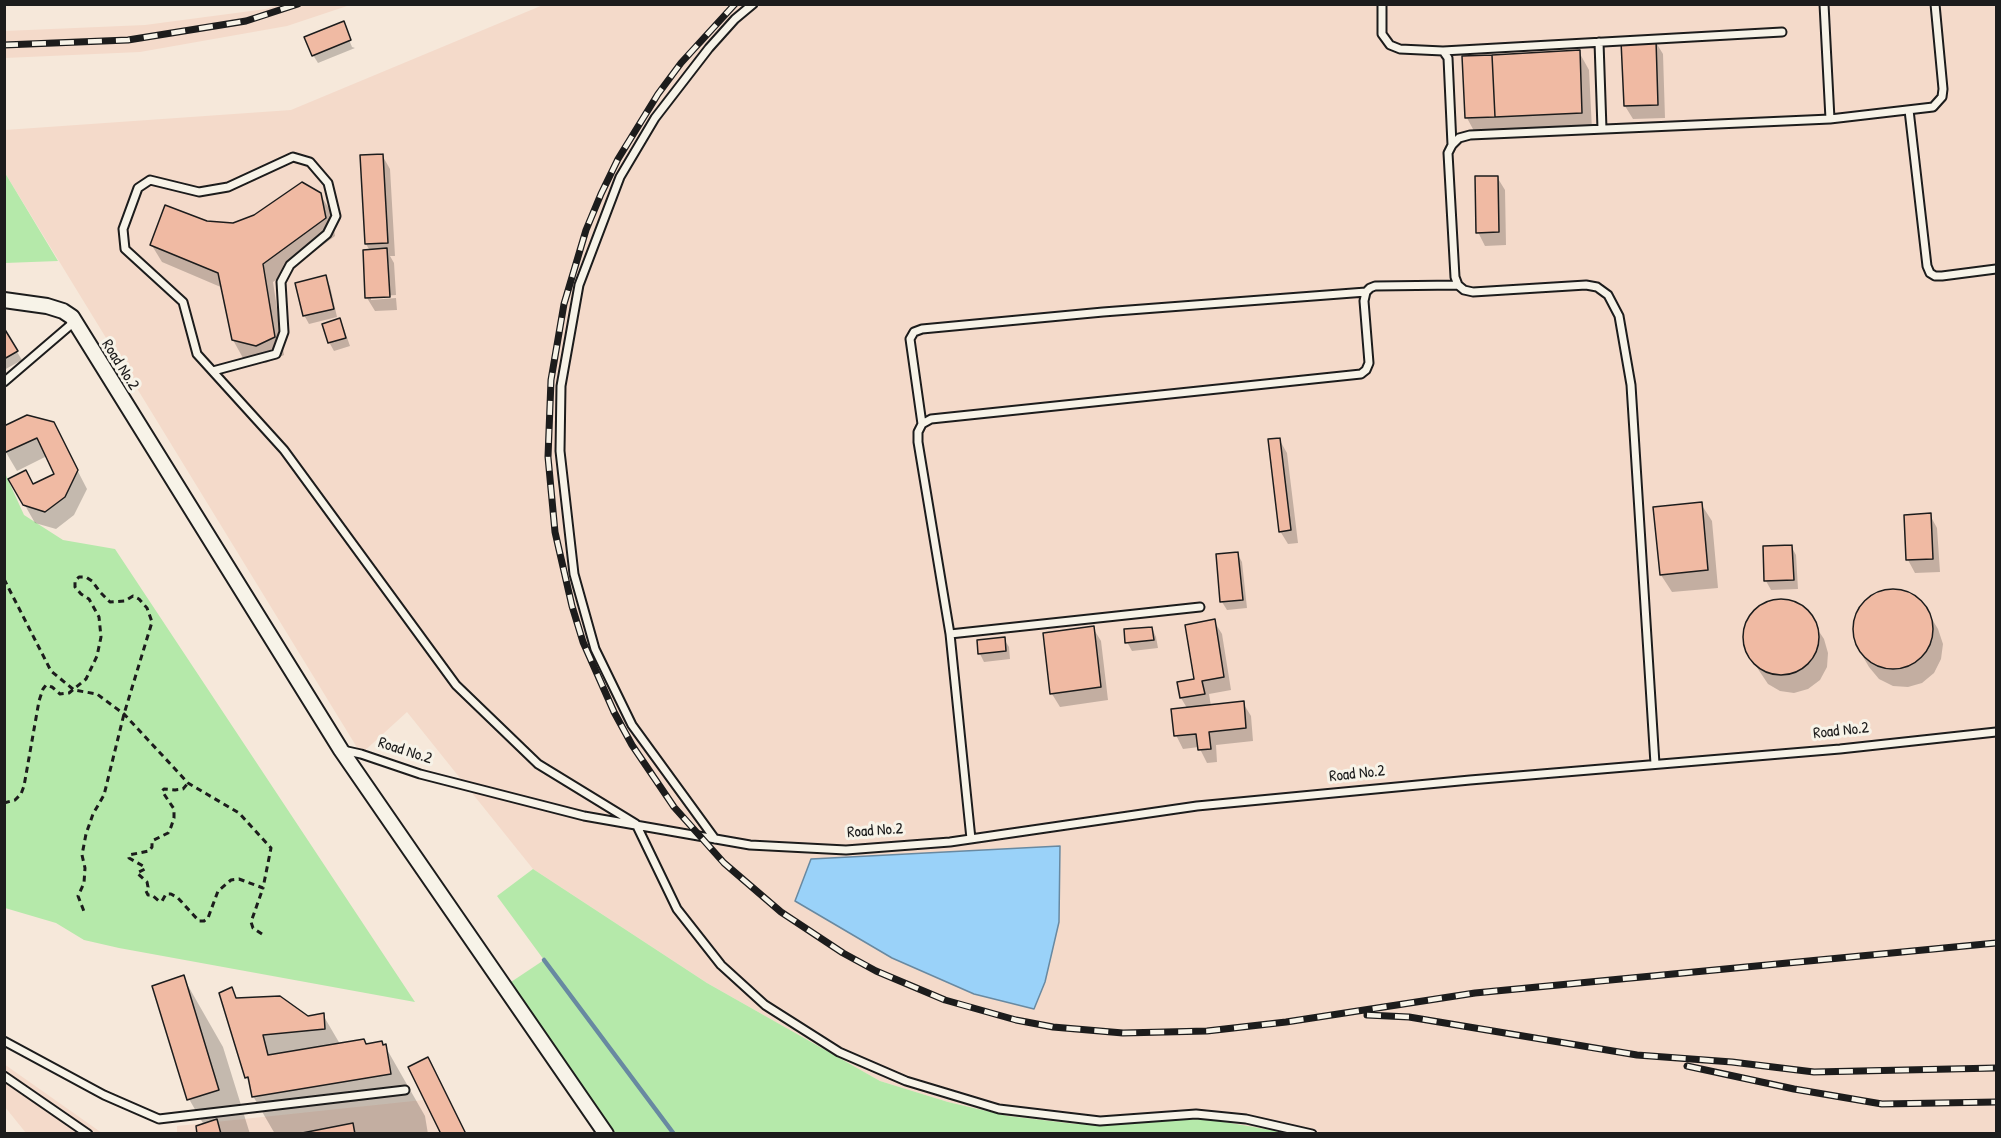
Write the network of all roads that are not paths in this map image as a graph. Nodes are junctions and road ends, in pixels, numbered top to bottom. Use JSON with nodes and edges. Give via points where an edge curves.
{"nodes":[{"id":1,"x":753,"y":4,"type":"edge"},
{"id":2,"x":1382,"y":4,"type":"edge"},
{"id":3,"x":1824,"y":4,"type":"edge"},
{"id":4,"x":1935,"y":4,"type":"edge"},
{"id":5,"x":1782,"y":32,"type":"dead end"},
{"id":6,"x":1599,"y":42,"type":"junction"},
{"id":7,"x":1443,"y":51,"type":"junction"},
{"id":8,"x":1909,"y":110,"type":"junction"},
{"id":9,"x":1830,"y":119,"type":"junction"},
{"id":10,"x":1602,"y":129,"type":"junction"},
{"id":11,"x":1452,"y":145,"type":"junction"},
{"id":12,"x":1996,"y":269,"type":"edge"},
{"id":13,"x":1458,"y":285,"type":"junction"},
{"id":14,"x":1366,"y":292,"type":"junction"},
{"id":15,"x":4,"y":300,"type":"edge"},
{"id":16,"x":74,"y":322,"type":"junction"},
{"id":17,"x":213,"y":371,"type":"junction"},
{"id":18,"x":4,"y":382,"type":"edge"},
{"id":19,"x":922,"y":424,"type":"junction"},
{"id":20,"x":1200,"y":607,"type":"dead end"},
{"id":21,"x":950,"y":634,"type":"junction"},
{"id":22,"x":1996,"y":732,"type":"edge"},
{"id":23,"x":341,"y":750,"type":"junction"},
{"id":24,"x":1654,"y":764,"type":"junction"},
{"id":25,"x":636,"y":824,"type":"junction"},
{"id":26,"x":715,"y":839,"type":"junction"},
{"id":27,"x":970,"y":839,"type":"junction"},
{"id":28,"x":4,"y":1041,"type":"edge"},
{"id":29,"x":4,"y":1076,"type":"edge"},
{"id":30,"x":405,"y":1090,"type":"dead end"},
{"id":31,"x":88,"y":1134,"type":"edge"},
{"id":32,"x":606,"y":1134,"type":"edge"},
{"id":33,"x":1312,"y":1134,"type":"edge"}],
"edges":[{"from":1,"to":26,"type":"lane","via":[[710,48],[655,118],[620,177],[579,285],[561,386],[560,451],[574,574],[596,649],[632,725]]},
{"from":2,"to":7,"type":"lane","via":[[1382,34],[1390,45]]},
{"from":3,"to":9,"type":"lane"},
{"from":4,"to":8,"type":"lane","via":[[1942,97],[1933,107]]},
{"from":5,"to":6,"type":"lane"},
{"from":6,"to":7,"type":"lane"},
{"from":6,"to":10,"type":"lane"},
{"from":7,"to":11,"type":"lane","via":[[1448,58]]},
{"from":8,"to":9,"type":"lane"},
{"from":8,"to":12,"type":"lane","via":[[1930,273],[1942,276]]},
{"from":9,"to":10,"type":"lane"},
{"from":10,"to":11,"type":"lane","via":[[1470,135]]},
{"from":11,"to":13,"type":"lane","via":[[1448,153]]},
{"from":13,"to":14,"type":"lane","via":[[1375,286]]},
{"from":13,"to":24,"type":"lane","via":[[1473,292],[1597,287],[1608,295],[1619,316],[1632,385]]},
{"from":14,"to":19,"type":"lane","via":[[1369,363],[1361,374],[931,419]]},
{"from":14,"to":19,"type":"lane","via":[[922,329],[910,339]]},
{"from":15,"to":16,"type":"street","name":"Road No.2","via":[[63,311]]},
{"from":16,"to":18,"type":"lane"},
{"from":16,"to":23,"type":"street","name":"Road No.2"},
{"from":17,"to":17,"type":"lane","via":[[197,354],[183,302],[125,249],[123,229],[138,188],[150,180],[199,192],[228,187],[292,157],[310,162],[328,183],[336,216],[327,234],[290,265],[281,282],[284,332],[276,354]]},
{"from":17,"to":25,"type":"lane","via":[[284,450],[456,685],[538,764]]},
{"from":19,"to":21,"type":"lane","via":[[918,442]]},
{"from":20,"to":21,"type":"lane"},
{"from":21,"to":27,"type":"lane"},
{"from":22,"to":24,"type":"lane","name":"Road No.2"},
{"from":23,"to":25,"type":"lane","name":"Road No.2","via":[[584,816]]},
{"from":23,"to":32,"type":"street"},
{"from":24,"to":27,"type":"lane","name":"Road No.2","via":[[1197,806]]},
{"from":25,"to":26,"type":"lane","name":"Road No.2"},
{"from":25,"to":33,"type":"lane","via":[[678,909],[721,965],[765,1005],[839,1052],[906,1081],[999,1109],[1100,1121],[1196,1114],[1246,1119]]},
{"from":26,"to":27,"type":"lane","name":"Road No.2","via":[[750,845],[846,850]]},
{"from":28,"to":30,"type":"lane","via":[[104,1095],[159,1119]]},
{"from":29,"to":31,"type":"lane"}]}
